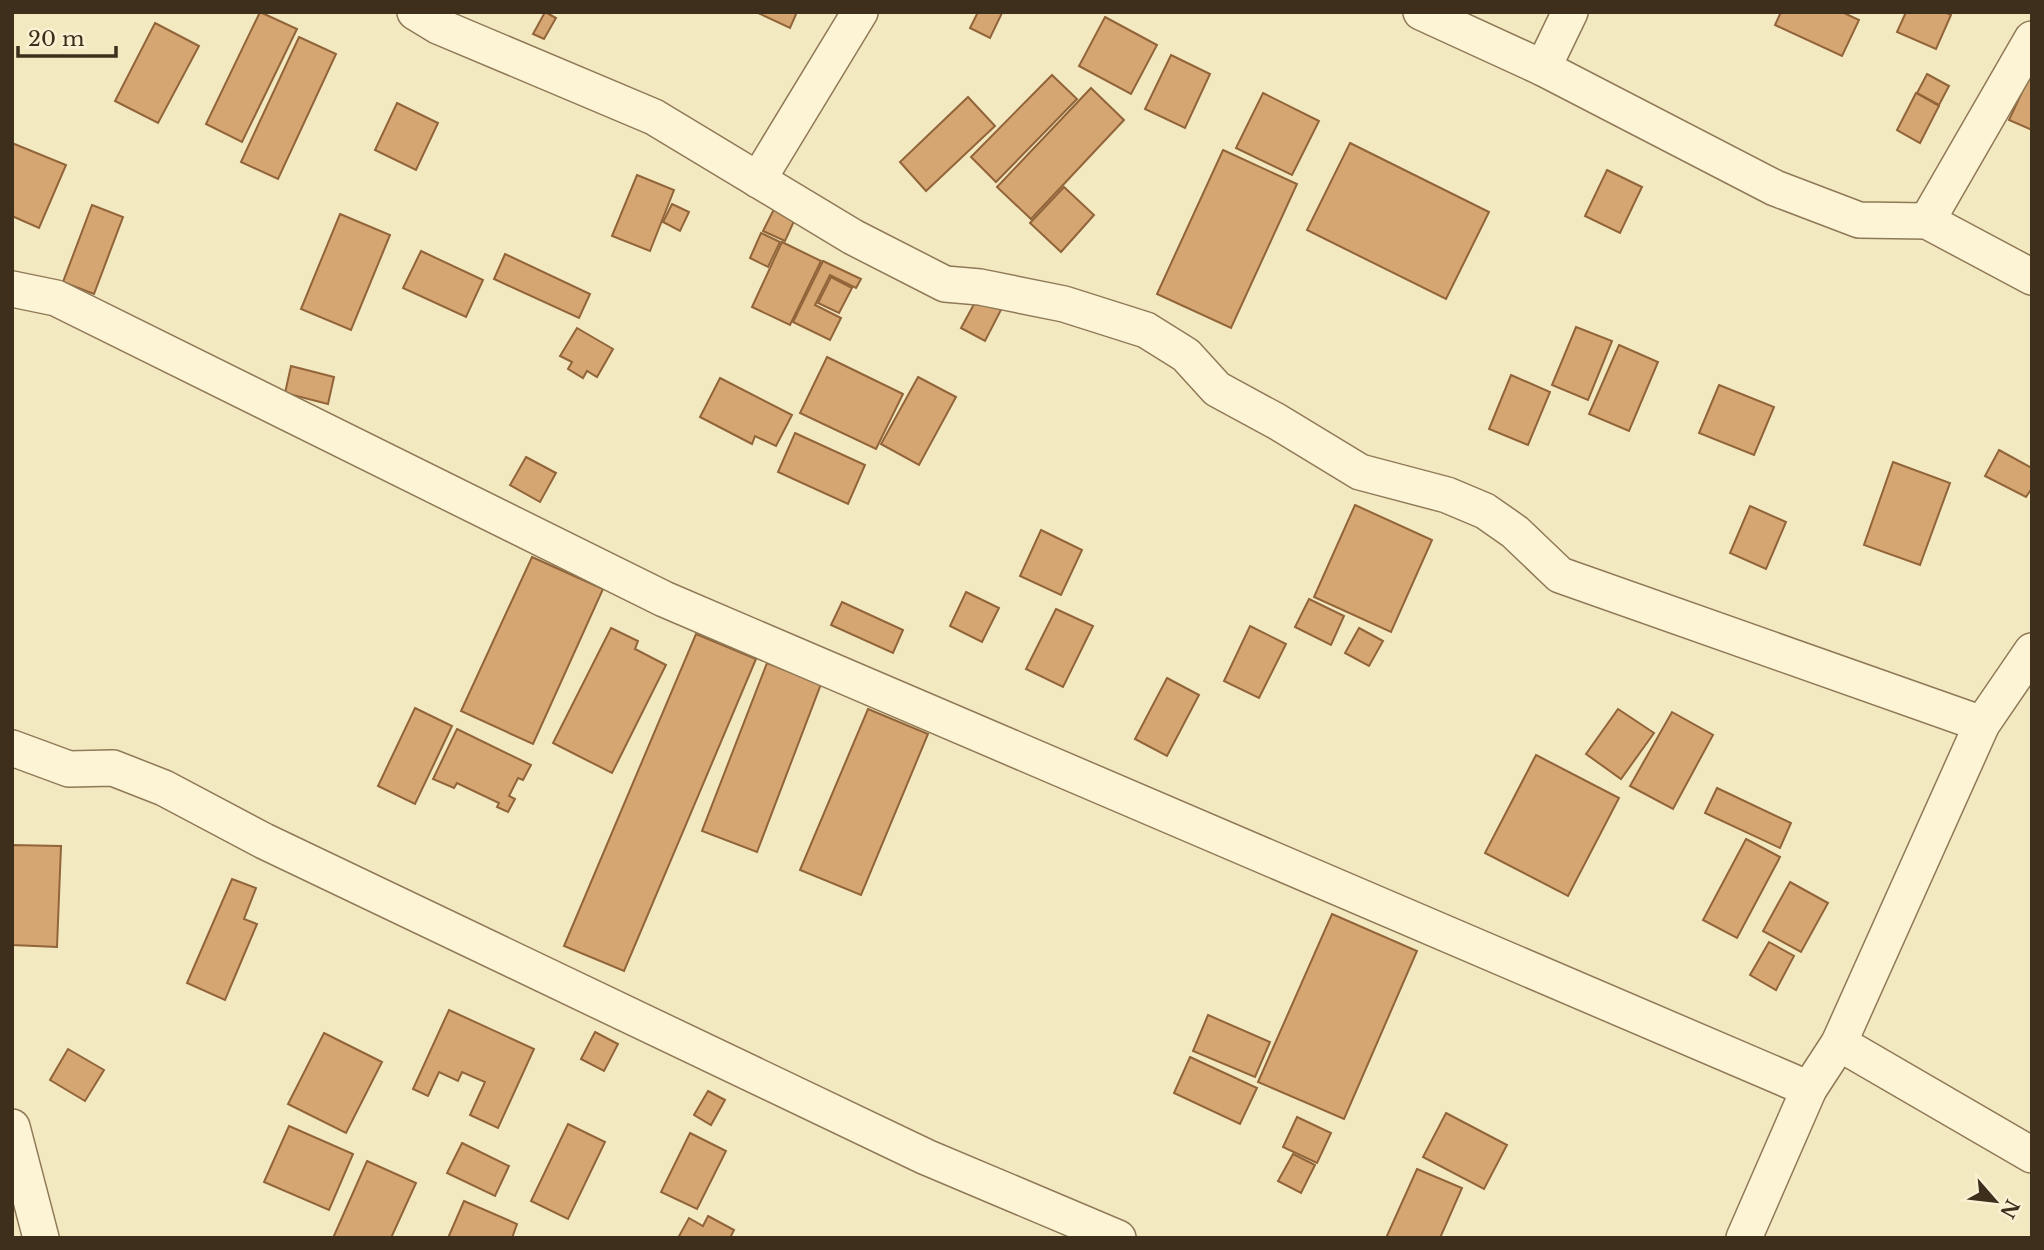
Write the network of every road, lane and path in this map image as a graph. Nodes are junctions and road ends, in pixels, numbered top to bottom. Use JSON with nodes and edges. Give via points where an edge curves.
{"nodes":[{"id":1,"x":415,"y":12,"type":"edge"},
{"id":2,"x":860,"y":12,"type":"edge"},
{"id":3,"x":1421,"y":12,"type":"edge"},
{"id":4,"x":1570,"y":12,"type":"edge"},
{"id":5,"x":2032,"y":39,"type":"edge"},
{"id":6,"x":1542,"y":68,"type":"junction"},
{"id":7,"x":758,"y":180,"type":"junction"},
{"id":8,"x":1927,"y":221,"type":"junction"},
{"id":9,"x":2032,"y":277,"type":"edge"},
{"id":10,"x":12,"y":289,"type":"edge"},
{"id":11,"x":2027,"y":666,"type":"edge"},
{"id":12,"x":1982,"y":724,"type":"junction"},
{"id":13,"x":12,"y":748,"type":"edge"},
{"id":14,"x":1839,"y":1043,"type":"junction"},
{"id":15,"x":1809,"y":1089,"type":"junction"},
{"id":16,"x":12,"y":1127,"type":"edge"},
{"id":17,"x":2032,"y":1154,"type":"edge"},
{"id":18,"x":41,"y":1238,"type":"edge"},
{"id":19,"x":1118,"y":1238,"type":"edge"},
{"id":20,"x":1744,"y":1238,"type":"edge"}],
"edges":[{"from":1,"to":7,"type":"street","via":[[438,26],[654,117]]},
{"from":2,"to":7,"type":"street"},
{"from":3,"to":6,"type":"street"},
{"from":4,"to":6,"type":"street"},
{"from":5,"to":8,"type":"street"},
{"from":6,"to":8,"type":"street","via":[[1775,188],[1859,220]]},
{"from":7,"to":12,"type":"street","via":[[853,237],[945,284],[1064,304],[1146,330],[1186,355],[1217,389],[1360,472],[1447,495],[1485,511],[1560,575]]},
{"from":8,"to":9,"type":"street"},
{"from":10,"to":15,"type":"street","via":[[56,298],[664,599]]},
{"from":11,"to":12,"type":"street"},
{"from":12,"to":14,"type":"street"},
{"from":13,"to":19,"type":"street","via":[[69,769],[114,768],[164,788],[264,841],[926,1157]]},
{"from":14,"to":15,"type":"street"},
{"from":14,"to":17,"type":"street"},
{"from":15,"to":20,"type":"street"},
{"from":16,"to":18,"type":"street"}]}
